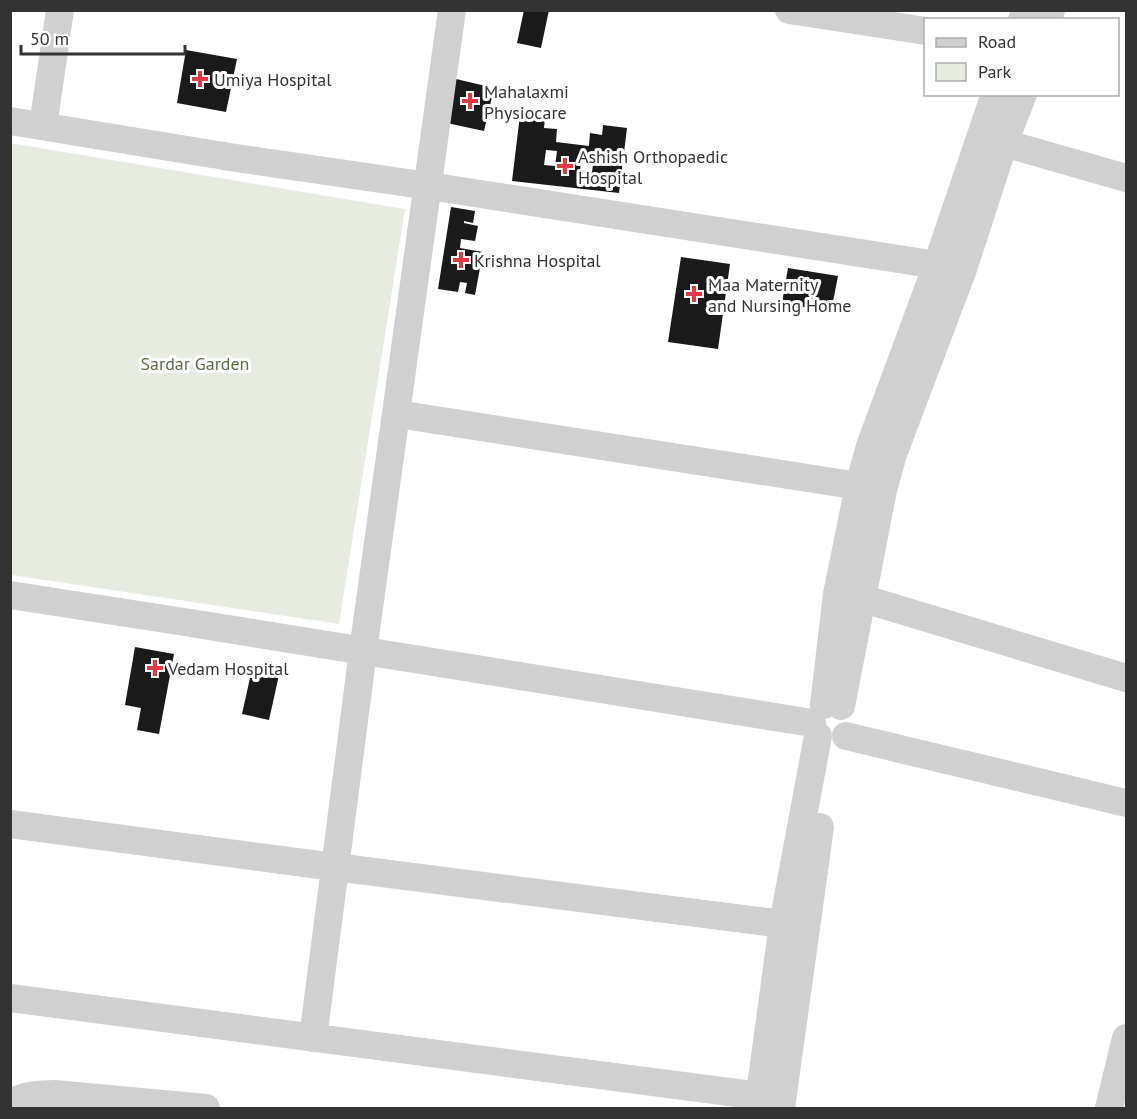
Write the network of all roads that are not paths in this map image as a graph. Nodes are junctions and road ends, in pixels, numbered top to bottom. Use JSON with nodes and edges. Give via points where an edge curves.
{"nodes":[{"id":1,"x":60,"y":10,"type":"edge"},
{"id":2,"x":452,"y":10,"type":"edge"},
{"id":3,"x":789,"y":10,"type":"edge"},
{"id":4,"x":924,"y":31,"type":"edge"},
{"id":5,"x":994,"y":96,"type":"edge"},
{"id":6,"x":1022,"y":96,"type":"edge"},
{"id":7,"x":10,"y":121,"type":"edge"},
{"id":8,"x":43,"y":126,"type":"junction"},
{"id":9,"x":1004,"y":143,"type":"junction"},
{"id":10,"x":1126,"y":177,"type":"edge"},
{"id":11,"x":429,"y":186,"type":"junction"},
{"id":12,"x":950,"y":266,"type":"junction"},
{"id":13,"x":397,"y":414,"type":"junction"},
{"id":14,"x":871,"y":488,"type":"junction"},
{"id":15,"x":10,"y":595,"type":"edge"},
{"id":16,"x":861,"y":598,"type":"junction"},
{"id":17,"x":363,"y":651,"type":"junction"},
{"id":18,"x":1126,"y":678,"type":"edge"},
{"id":19,"x":832,"y":724,"type":"junction"},
{"id":20,"x":1126,"y":787,"type":"edge"},
{"id":21,"x":1126,"y":803,"type":"edge"},
{"id":22,"x":10,"y":824,"type":"edge"},
{"id":23,"x":335,"y":867,"type":"junction"},
{"id":24,"x":783,"y":924,"type":"junction"},
{"id":25,"x":10,"y":998,"type":"edge"},
{"id":26,"x":313,"y":1038,"type":"junction"},
{"id":27,"x":1126,"y":1038,"type":"edge"},
{"id":28,"x":10,"y":1103,"type":"edge"},
{"id":29,"x":766,"y":1104,"type":"edge"},
{"id":30,"x":206,"y":1108,"type":"edge"},
{"id":31,"x":1109,"y":1108,"type":"edge"}],
"edges":[{"from":1,"to":8,"type":"street"},
{"from":2,"to":11,"type":"street"},
{"from":3,"to":4,"type":"street"},
{"from":5,"to":12,"type":"street"},
{"from":6,"to":9,"type":"street"},
{"from":7,"to":8,"type":"street"},
{"from":8,"to":11,"type":"street"},
{"from":9,"to":10,"type":"street"},
{"from":9,"to":12,"type":"street"},
{"from":11,"to":12,"type":"street"},
{"from":11,"to":13,"type":"street"},
{"from":12,"to":14,"type":"street","via":[[870,446]]},
{"from":13,"to":14,"type":"street"},
{"from":13,"to":17,"type":"street"},
{"from":14,"to":16,"type":"street"},
{"from":14,"to":19,"type":"street","via":[[837,594]]},
{"from":15,"to":17,"type":"street"},
{"from":16,"to":18,"type":"street"},
{"from":16,"to":19,"type":"street"},
{"from":17,"to":19,"type":"street"},
{"from":17,"to":23,"type":"street"},
{"from":19,"to":20,"type":"street","via":[[965,747]]},
{"from":19,"to":21,"type":"street"},
{"from":19,"to":24,"type":"street"},
{"from":19,"to":29,"type":"street"},
{"from":22,"to":23,"type":"street"},
{"from":23,"to":24,"type":"street"},
{"from":23,"to":26,"type":"street"},
{"from":24,"to":29,"type":"street"},
{"from":25,"to":26,"type":"street"},
{"from":26,"to":29,"type":"street"},
{"from":27,"to":31,"type":"street"},
{"from":28,"to":30,"type":"street","via":[[56,1094]]}]}
